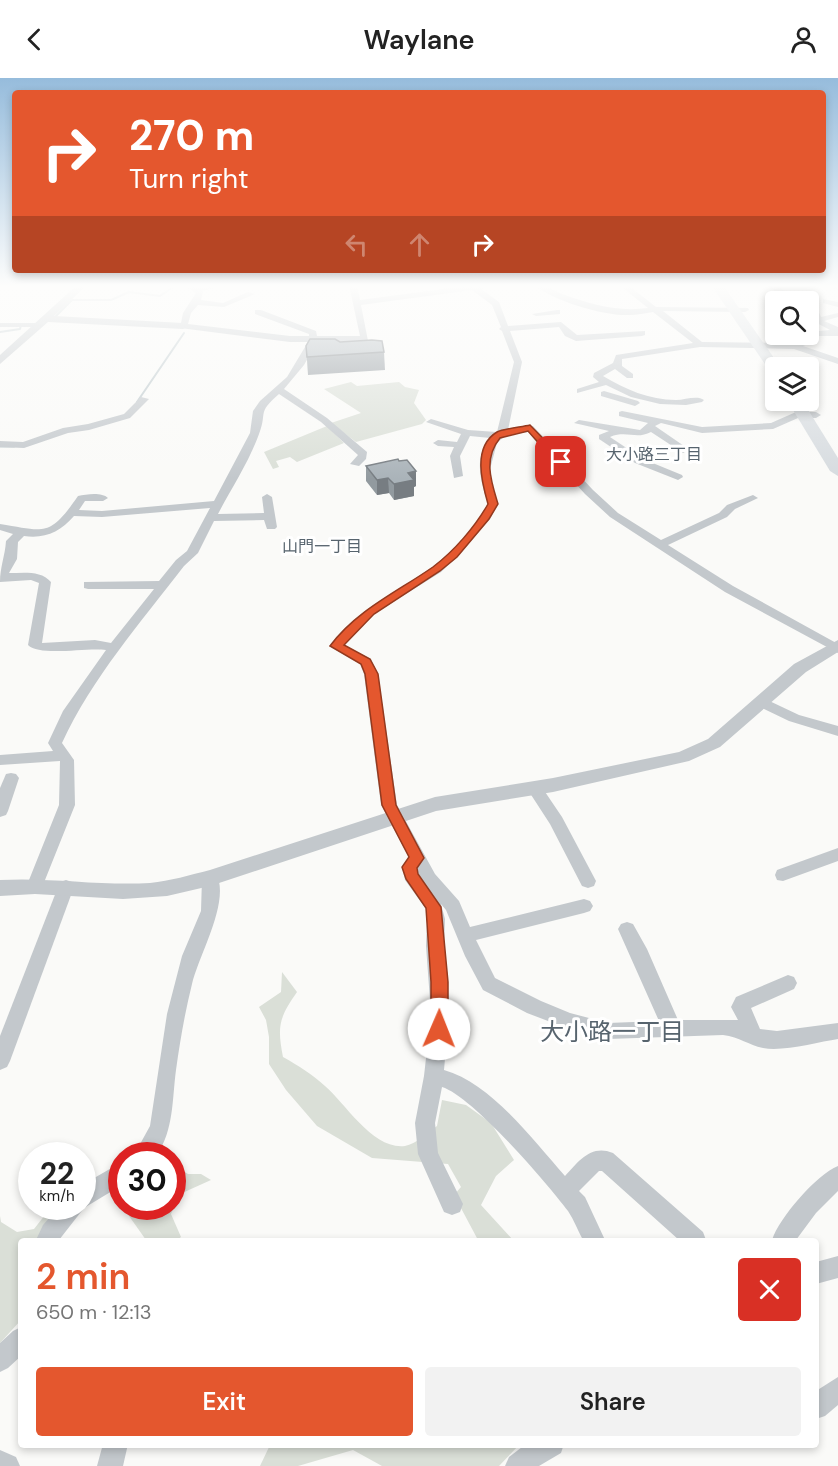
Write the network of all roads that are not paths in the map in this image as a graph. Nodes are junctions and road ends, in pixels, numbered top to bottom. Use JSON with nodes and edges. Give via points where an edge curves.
{"nodes":[{"id":1,"x":12,"y":350,"type":"edge"},
{"id":2,"x":308,"y":350,"type":"edge"},
{"id":3,"x":512,"y":350,"type":"edge"},
{"id":4,"x":633,"y":350,"type":"edge"},
{"id":5,"x":806,"y":350,"type":"edge"},
{"id":6,"x":0,"y":361,"type":"edge"},
{"id":7,"x":838,"y":361,"type":"edge"},
{"id":8,"x":617,"y":364,"type":"junction"},
{"id":9,"x":630,"y":376,"type":"dead end"},
{"id":10,"x":607,"y":382,"type":"junction"},
{"id":11,"x":280,"y":390,"type":"junction"},
{"id":12,"x":580,"y":391,"type":"dead end"},
{"id":13,"x":626,"y":392,"type":"junction"},
{"id":14,"x":604,"y":394,"type":"dead end"},
{"id":15,"x":617,"y":398,"type":"junction"},
{"id":16,"x":144,"y":399,"type":"dead end"},
{"id":17,"x":699,"y":400,"type":"dead end"},
{"id":18,"x":633,"y":402,"type":"junction"},
{"id":19,"x":647,"y":405,"type":"dead end"},
{"id":20,"x":806,"y":411,"type":"edge"},
{"id":21,"x":809,"y":411,"type":"edge"},
{"id":22,"x":810,"y":411,"type":"edge"},
{"id":23,"x":620,"y":420,"type":"junction"},
{"id":24,"x":431,"y":422,"type":"dead end"},
{"id":25,"x":579,"y":423,"type":"dead end"},
{"id":26,"x":652,"y":424,"type":"junction"},
{"id":27,"x":467,"y":433,"type":"junction"},
{"id":28,"x":500,"y":435,"type":"junction"},
{"id":29,"x":438,"y":443,"type":"dead end"},
{"id":30,"x":0,"y":444,"type":"edge"},
{"id":31,"x":460,"y":446,"type":"junction"},
{"id":32,"x":683,"y":450,"type":"dead end"},
{"id":33,"x":838,"y":450,"type":"edge"},
{"id":34,"x":366,"y":466,"type":"edge"},
{"id":35,"x":838,"y":471,"type":"edge"},
{"id":36,"x":458,"y":476,"type":"dead end"},
{"id":37,"x":678,"y":477,"type":"dead end"},
{"id":38,"x":267,"y":497,"type":"dead end"},
{"id":39,"x":103,"y":498,"type":"dead end"},
{"id":40,"x":753,"y":498,"type":"dead end"},
{"id":41,"x":218,"y":504,"type":"junction"},
{"id":42,"x":72,"y":513,"type":"junction"},
{"id":43,"x":211,"y":518,"type":"junction"},
{"id":44,"x":0,"y":527,"type":"edge"},
{"id":45,"x":21,"y":533,"type":"junction"},
{"id":46,"x":659,"y":545,"type":"junction"},
{"id":47,"x":1,"y":578,"type":"edge"},
{"id":48,"x":88,"y":585,"type":"dead end"},
{"id":49,"x":163,"y":585,"type":"junction"},
{"id":50,"x":114,"y":647,"type":"junction"},
{"id":51,"x":837,"y":647,"type":"edge"},
{"id":52,"x":761,"y":702,"type":"junction"},
{"id":53,"x":838,"y":731,"type":"edge"},
{"id":54,"x":62,"y":755,"type":"junction"},
{"id":55,"x":0,"y":760,"type":"edge"},
{"id":56,"x":11,"y":777,"type":"dead end"},
{"id":57,"x":534,"y":787,"type":"junction"},
{"id":58,"x":0,"y":811,"type":"edge"},
{"id":59,"x":397,"y":816,"type":"junction"},
{"id":60,"x":838,"y":855,"type":"edge"},
{"id":61,"x":417,"y":858,"type":"junction"},
{"id":62,"x":783,"y":875,"type":"dead end"},
{"id":63,"x":210,"y":878,"type":"junction"},
{"id":64,"x":588,"y":881,"type":"dead end"},
{"id":65,"x":35,"y":885,"type":"junction"},
{"id":66,"x":66,"y":887,"type":"junction"},
{"id":67,"x":0,"y":888,"type":"edge"},
{"id":68,"x":584,"y":906,"type":"dead end"},
{"id":69,"x":627,"y":929,"type":"dead end"},
{"id":70,"x":466,"y":935,"type":"junction"},
{"id":71,"x":788,"y":983,"type":"dead end"},
{"id":72,"x":672,"y":1029,"type":"junction"},
{"id":73,"x":838,"y":1031,"type":"edge"},
{"id":74,"x":751,"y":1033,"type":"junction"},
{"id":75,"x":0,"y":1061,"type":"edge"},
{"id":76,"x":434,"y":1076,"type":"junction"},
{"id":77,"x":152,"y":1142,"type":"edge"},
{"id":78,"x":838,"y":1176,"type":"edge"},
{"id":79,"x":565,"y":1191,"type":"junction"},
{"id":80,"x":452,"y":1204,"type":"dead end"},
{"id":81,"x":62,"y":1220,"type":"edge"},
{"id":82,"x":48,"y":1238,"type":"edge"},
{"id":83,"x":593,"y":1238,"type":"edge"},
{"id":84,"x":693,"y":1238,"type":"edge"},
{"id":85,"x":784,"y":1238,"type":"edge"},
{"id":86,"x":838,"y":1267,"type":"edge"},
{"id":87,"x":819,"y":1272,"type":"edge"},
{"id":88,"x":18,"y":1343,"type":"edge"},
{"id":89,"x":0,"y":1360,"type":"edge"},
{"id":90,"x":838,"y":1389,"type":"edge"},
{"id":91,"x":819,"y":1405,"type":"edge"},
{"id":92,"x":115,"y":1448,"type":"edge"},
{"id":93,"x":543,"y":1448,"type":"edge"},
{"id":94,"x":0,"y":1462,"type":"edge"},
{"id":95,"x":7,"y":1466,"type":"edge"},
{"id":96,"x":110,"y":1466,"type":"edge"},
{"id":97,"x":518,"y":1466,"type":"edge"}],
"edges":[{"from":1,"to":6,"type":"street"},
{"from":2,"to":11,"type":"street"},
{"from":3,"to":28,"type":"street","via":[[518,362]]},
{"from":4,"to":8,"type":"street","via":[[619,357]]},
{"from":5,"to":7,"type":"street"},
{"from":8,"to":9,"type":"street"},
{"from":8,"to":10,"type":"street","via":[[598,373]]},
{"from":10,"to":12,"type":"street"},
{"from":10,"to":13,"type":"street"},
{"from":11,"to":34,"type":"street","via":[[324,420],[363,454],[355,464]]},
{"from":11,"to":41,"type":"street","via":[[258,411],[255,433]]},
{"from":13,"to":15,"type":"street"},
{"from":13,"to":17,"type":"street","via":[[666,403]]},
{"from":14,"to":15,"type":"street"},
{"from":15,"to":18,"type":"street"},
{"from":16,"to":30,"type":"street","via":[[127,416],[23,445]]},
{"from":18,"to":19,"type":"street"},
{"from":18,"to":23,"type":"street"},
{"from":20,"to":26,"type":"street","via":[[773,426],[702,430],[670,421]]},
{"from":21,"to":35,"type":"highway"},
{"from":22,"to":33,"type":"highway"},
{"from":23,"to":25,"type":"street"},
{"from":23,"to":26,"type":"street","via":[[641,433]]},
{"from":23,"to":37,"type":"street","via":[[603,437],[639,460]]},
{"from":24,"to":27,"type":"street"},
{"from":26,"to":32,"type":"street"},
{"from":27,"to":28,"type":"street"},
{"from":27,"to":31,"type":"street"},
{"from":28,"to":46,"type":"street","via":[[530,428],[614,515]]},
{"from":28,"to":59,"type":"street","via":[[492,442],[485,463],[493,504],[486,517],[453,555],[370,611],[336,646],[366,662],[371,674],[389,805]]},
{"from":29,"to":31,"type":"street"},
{"from":31,"to":36,"type":"street","via":[[455,456]]},
{"from":38,"to":43,"type":"street","via":[[270,521]]},
{"from":39,"to":42,"type":"street","via":[[82,498]]},
{"from":40,"to":46,"type":"street"},
{"from":41,"to":42,"type":"street"},
{"from":41,"to":43,"type":"street"},
{"from":42,"to":45,"type":"street","via":[[54,529]]},
{"from":43,"to":49,"type":"street","via":[[192,553]]},
{"from":44,"to":45,"type":"street"},
{"from":45,"to":47,"type":"street","via":[[12,541],[11,559]]},
{"from":46,"to":51,"type":"street","via":[[729,589]]},
{"from":47,"to":50,"type":"street","via":[[31,576],[45,582],[35,645]]},
{"from":48,"to":49,"type":"street"},
{"from":49,"to":50,"type":"street"},
{"from":50,"to":54,"type":"street","via":[[70,711],[55,743]]},
{"from":51,"to":52,"type":"street","via":[[800,668]]},
{"from":52,"to":53,"type":"street","via":[[794,718]]},
{"from":52,"to":57,"type":"street","via":[[702,750],[659,763]]},
{"from":54,"to":55,"type":"street"},
{"from":54,"to":65,"type":"street","via":[[67,760],[67,805]]},
{"from":56,"to":58,"type":"street"},
{"from":57,"to":59,"type":"street","via":[[455,799]]},
{"from":57,"to":64,"type":"street"},
{"from":59,"to":61,"type":"street"},
{"from":59,"to":63,"type":"street"},
{"from":60,"to":62,"type":"street"},
{"from":61,"to":70,"type":"street","via":[[453,906]]},
{"from":61,"to":76,"type":"street","via":[[410,867],[411,875],[434,907],[436,919],[440,1014]]},
{"from":63,"to":66,"type":"street","via":[[143,891]]},
{"from":63,"to":77,"type":"street","via":[[211,912],[191,956],[179,1000],[162,1124]]},
{"from":65,"to":66,"type":"street"},
{"from":65,"to":67,"type":"street"},
{"from":66,"to":75,"type":"street"},
{"from":68,"to":70,"type":"street"},
{"from":69,"to":72,"type":"street"},
{"from":70,"to":72,"type":"street","via":[[489,984],[534,1008],[608,1031]]},
{"from":71,"to":74,"type":"street","via":[[740,1007]]},
{"from":72,"to":74,"type":"street","via":[[723,1027]]},
{"from":73,"to":74,"type":"street","via":[[777,1040],[764,1040]]},
{"from":76,"to":79,"type":"street","via":[[469,1091],[510,1129]]},
{"from":76,"to":80,"type":"street","via":[[424,1123],[428,1154]]},
{"from":78,"to":85,"type":"street","via":[[808,1205]]},
{"from":79,"to":83,"type":"street"},
{"from":79,"to":84,"type":"street","via":[[594,1161],[606,1160]]},
{"from":81,"to":82,"type":"street"},
{"from":86,"to":87,"type":"street"},
{"from":88,"to":89,"type":"street"},
{"from":90,"to":91,"type":"street"},
{"from":92,"to":96,"type":"street"},
{"from":93,"to":97,"type":"street"},
{"from":94,"to":95,"type":"street"}]}
